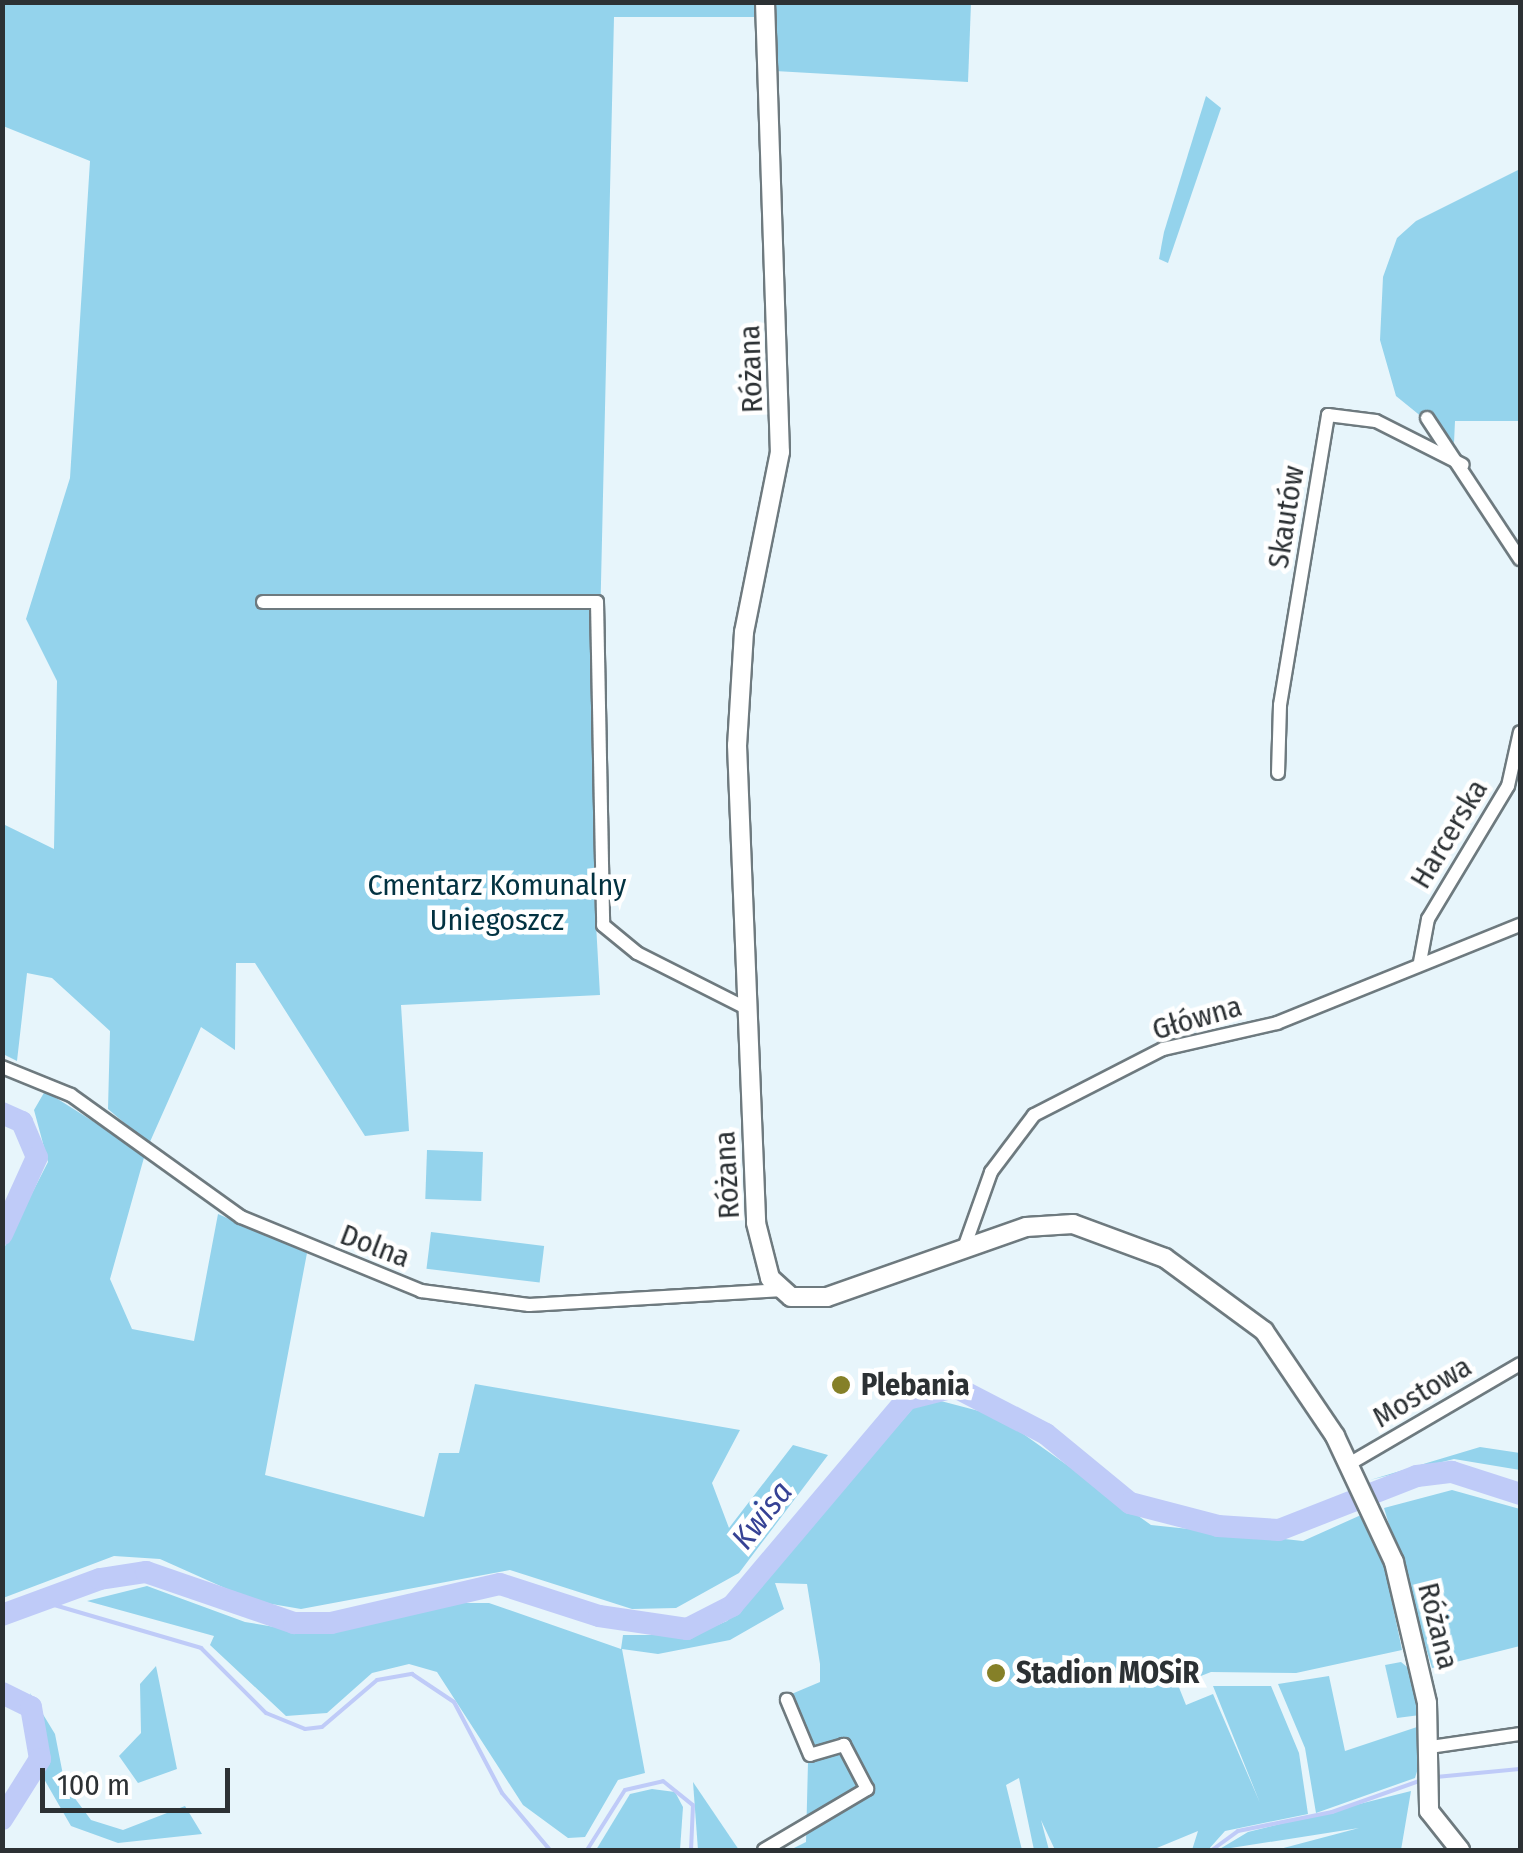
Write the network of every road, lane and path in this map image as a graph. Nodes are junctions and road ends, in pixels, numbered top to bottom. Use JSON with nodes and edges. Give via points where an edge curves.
{"nodes":[{"id":1,"x":765,"y":2,"type":"edge"},
{"id":2,"x":1427,"y":418,"type":"dead end"},
{"id":3,"x":1463,"y":465,"type":"junction"},
{"id":4,"x":1520,"y":559,"type":"edge"},
{"id":5,"x":263,"y":602,"type":"dead end"},
{"id":6,"x":1520,"y":732,"type":"edge"},
{"id":7,"x":1278,"y":773,"type":"dead end"},
{"id":8,"x":1520,"y":925,"type":"edge"},
{"id":9,"x":1420,"y":962,"type":"junction"},
{"id":10,"x":746,"y":1008,"type":"junction"},
{"id":11,"x":2,"y":1067,"type":"edge"},
{"id":12,"x":964,"y":1248,"type":"junction"},
{"id":13,"x":779,"y":1290,"type":"junction"},
{"id":14,"x":1520,"y":1364,"type":"edge"},
{"id":15,"x":1353,"y":1472,"type":"junction"},
{"id":16,"x":787,"y":1700,"type":"dead end"},
{"id":17,"x":1520,"y":1734,"type":"edge"},
{"id":18,"x":1429,"y":1756,"type":"junction"},
{"id":19,"x":764,"y":1850,"type":"edge"},
{"id":20,"x":1460,"y":1850,"type":"edge"}],
"edges":[{"from":1,"to":10,"type":"street","name":"Różana","via":[[780,431],[738,685]]},
{"from":2,"to":3,"type":"street"},
{"from":3,"to":4,"type":"street"},
{"from":3,"to":7,"type":"street","name":"Skautów","via":[[1376,421],[1328,415],[1280,705]]},
{"from":5,"to":10,"type":"street","via":[[597,602],[603,925],[636,954]]},
{"from":6,"to":9,"type":"street","name":"Harcerska","via":[[1508,786],[1428,919]]},
{"from":8,"to":9,"type":"street","name":"Główna"},
{"from":9,"to":12,"type":"street","name":"Główna","via":[[1276,1023],[1164,1050],[1034,1115],[990,1172]]},
{"from":10,"to":13,"type":"street","name":"Różana","via":[[756,1223]]},
{"from":11,"to":13,"type":"street","name":"Dolna","via":[[70,1095],[242,1218],[421,1290],[529,1305]]},
{"from":12,"to":13,"type":"street","name":"Różana","via":[[827,1297]]},
{"from":12,"to":15,"type":"street","name":"Różana","via":[[1026,1227],[1073,1224],[1165,1258],[1264,1331]]},
{"from":14,"to":15,"type":"street","name":"Mostowa"},
{"from":15,"to":18,"type":"street","name":"Różana","via":[[1379,1527],[1416,1642]]},
{"from":16,"to":19,"type":"street","via":[[810,1756],[844,1745],[866,1789]]},
{"from":17,"to":18,"type":"street"},
{"from":18,"to":20,"type":"street","name":"Różana","via":[[1430,1815]]}]}
